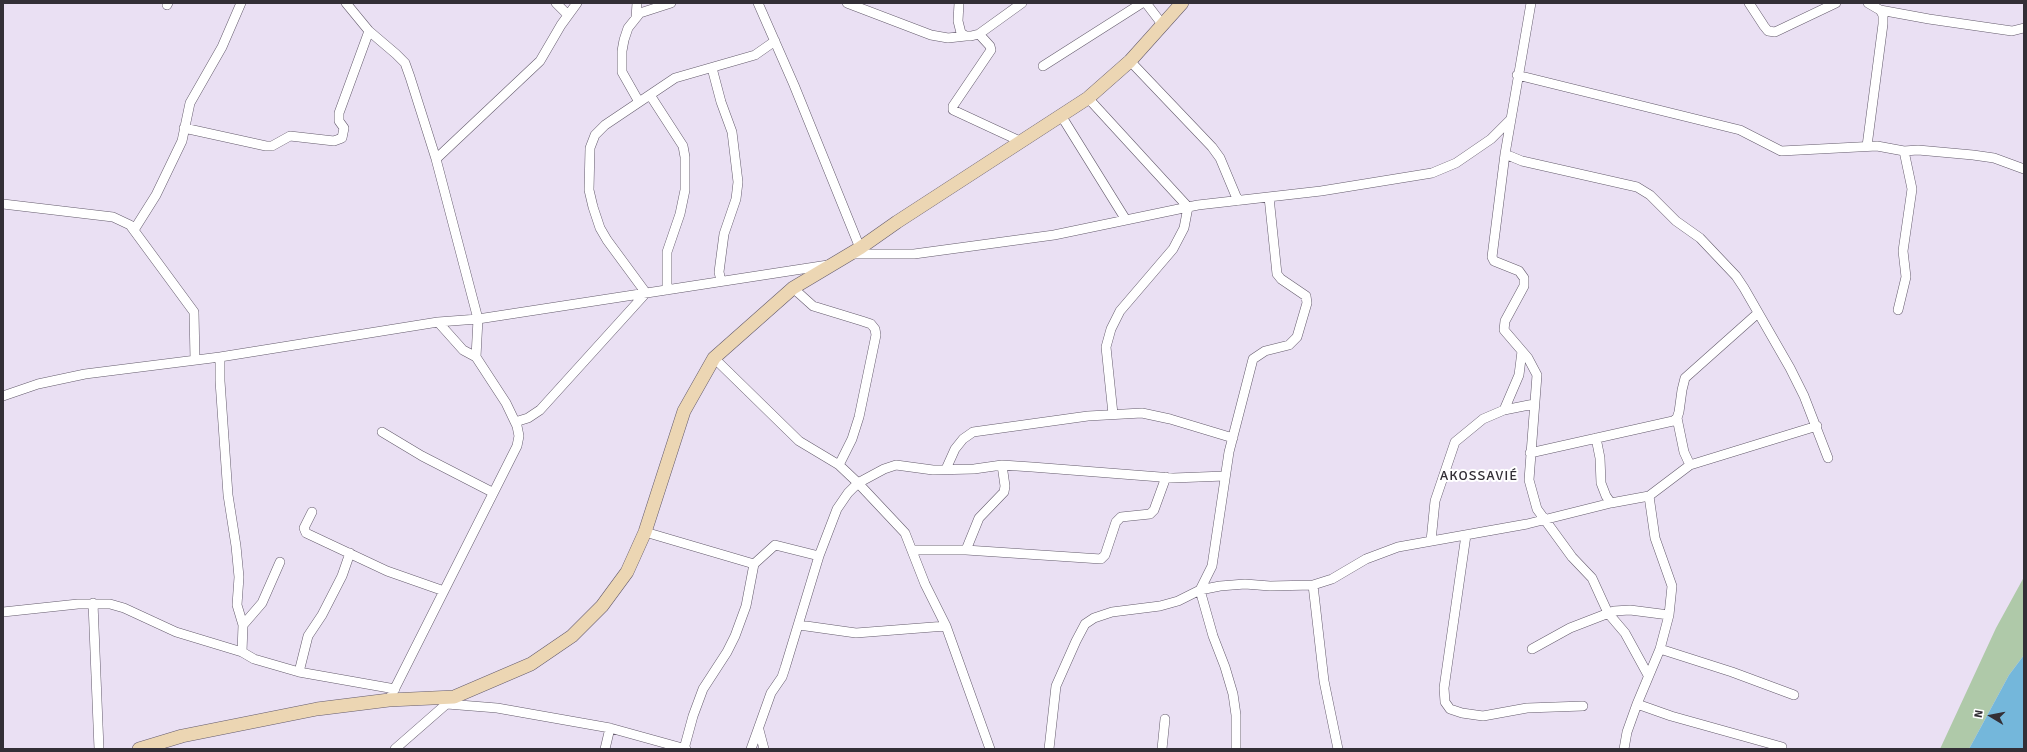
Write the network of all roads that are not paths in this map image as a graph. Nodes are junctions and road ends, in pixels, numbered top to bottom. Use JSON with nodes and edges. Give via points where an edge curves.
{"nodes":[{"id":1,"x":241,"y":3,"type":"edge"},
{"id":2,"x":346,"y":3,"type":"edge"},
{"id":3,"x":556,"y":3,"type":"edge"},
{"id":4,"x":577,"y":3,"type":"edge"},
{"id":5,"x":637,"y":3,"type":"edge"},
{"id":6,"x":671,"y":3,"type":"edge"},
{"id":7,"x":758,"y":3,"type":"edge"},
{"id":8,"x":846,"y":3,"type":"edge"},
{"id":9,"x":959,"y":3,"type":"edge"},
{"id":10,"x":1022,"y":3,"type":"edge"},
{"id":11,"x":1142,"y":3,"type":"edge"},
{"id":12,"x":1146,"y":3,"type":"edge"},
{"id":13,"x":1182,"y":3,"type":"edge"},
{"id":14,"x":1531,"y":3,"type":"edge"},
{"id":15,"x":1749,"y":3,"type":"edge"},
{"id":16,"x":1836,"y":3,"type":"edge"},
{"id":17,"x":1868,"y":3,"type":"edge"},
{"id":18,"x":1880,"y":10,"type":"junction"},
{"id":19,"x":568,"y":15,"type":"junction"},
{"id":20,"x":636,"y":18,"type":"junction"},
{"id":21,"x":1162,"y":24,"type":"junction"},
{"id":22,"x":2024,"y":28,"type":"edge"},
{"id":23,"x":369,"y":30,"type":"junction"},
{"id":24,"x":978,"y":34,"type":"junction"},
{"id":25,"x":966,"y":36,"type":"junction"},
{"id":26,"x":775,"y":41,"type":"junction"},
{"id":27,"x":1130,"y":62,"type":"junction"},
{"id":28,"x":1042,"y":66,"type":"dead end"},
{"id":29,"x":712,"y":68,"type":"junction"},
{"id":30,"x":1518,"y":75,"type":"junction"},
{"id":31,"x":650,"y":95,"type":"junction"},
{"id":32,"x":1088,"y":98,"type":"junction"},
{"id":33,"x":639,"y":102,"type":"junction"},
{"id":34,"x":1062,"y":116,"type":"junction"},
{"id":35,"x":1510,"y":120,"type":"junction"},
{"id":36,"x":184,"y":128,"type":"junction"},
{"id":37,"x":1022,"y":142,"type":"junction"},
{"id":38,"x":1867,"y":146,"type":"junction"},
{"id":39,"x":1904,"y":151,"type":"junction"},
{"id":40,"x":1505,"y":154,"type":"junction"},
{"id":41,"x":436,"y":159,"type":"junction"},
{"id":42,"x":2024,"y":169,"type":"edge"},
{"id":43,"x":1269,"y":197,"type":"junction"},
{"id":44,"x":1238,"y":201,"type":"junction"},
{"id":45,"x":3,"y":204,"type":"edge"},
{"id":46,"x":1188,"y":207,"type":"junction"},
{"id":47,"x":1126,"y":220,"type":"junction"},
{"id":48,"x":134,"y":230,"type":"junction"},
{"id":49,"x":854,"y":251,"type":"junction"},
{"id":50,"x":831,"y":264,"type":"junction"},
{"id":51,"x":721,"y":281,"type":"junction"},
{"id":52,"x":793,"y":288,"type":"junction"},
{"id":53,"x":667,"y":290,"type":"junction"},
{"id":54,"x":646,"y":293,"type":"junction"},
{"id":55,"x":1898,"y":310,"type":"dead end"},
{"id":56,"x":1758,"y":313,"type":"junction"},
{"id":57,"x":478,"y":319,"type":"junction"},
{"id":58,"x":438,"y":322,"type":"junction"},
{"id":59,"x":1522,"y":351,"type":"junction"},
{"id":60,"x":220,"y":357,"type":"junction"},
{"id":61,"x":476,"y":357,"type":"junction"},
{"id":62,"x":714,"y":358,"type":"junction"},
{"id":63,"x":195,"y":360,"type":"junction"},
{"id":64,"x":3,"y":396,"type":"edge"},
{"id":65,"x":1534,"y":404,"type":"junction"},
{"id":66,"x":1504,"y":410,"type":"junction"},
{"id":67,"x":1113,"y":414,"type":"junction"},
{"id":68,"x":1677,"y":418,"type":"junction"},
{"id":69,"x":515,"y":422,"type":"junction"},
{"id":70,"x":1817,"y":426,"type":"junction"},
{"id":71,"x":382,"y":432,"type":"dead end"},
{"id":72,"x":1233,"y":438,"type":"junction"},
{"id":73,"x":1596,"y":438,"type":"junction"},
{"id":74,"x":1530,"y":454,"type":"junction"},
{"id":75,"x":1828,"y":458,"type":"dead end"},
{"id":76,"x":1690,"y":464,"type":"junction"},
{"id":77,"x":839,"y":465,"type":"junction"},
{"id":78,"x":1002,"y":465,"type":"junction"},
{"id":79,"x":946,"y":469,"type":"junction"},
{"id":80,"x":1225,"y":476,"type":"junction"},
{"id":81,"x":1166,"y":477,"type":"junction"},
{"id":82,"x":858,"y":483,"type":"junction"},
{"id":83,"x":492,"y":492,"type":"junction"},
{"id":84,"x":1649,"y":496,"type":"junction"},
{"id":85,"x":1611,"y":503,"type":"junction"},
{"id":86,"x":312,"y":512,"type":"dead end"},
{"id":87,"x":1545,"y":520,"type":"junction"},
{"id":88,"x":645,"y":532,"type":"junction"},
{"id":89,"x":1466,"y":535,"type":"junction"},
{"id":90,"x":1431,"y":541,"type":"junction"},
{"id":91,"x":912,"y":550,"type":"junction"},
{"id":92,"x":966,"y":550,"type":"junction"},
{"id":93,"x":350,"y":553,"type":"junction"},
{"id":94,"x":819,"y":556,"type":"junction"},
{"id":95,"x":280,"y":562,"type":"dead end"},
{"id":96,"x":754,"y":564,"type":"junction"},
{"id":97,"x":1313,"y":585,"type":"junction"},
{"id":98,"x":1200,"y":590,"type":"junction"},
{"id":99,"x":444,"y":591,"type":"junction"},
{"id":100,"x":93,"y":603,"type":"junction"},
{"id":101,"x":3,"y":612,"type":"edge"},
{"id":102,"x":1608,"y":613,"type":"junction"},
{"id":103,"x":1669,"y":615,"type":"junction"},
{"id":104,"x":243,"y":625,"type":"junction"},
{"id":105,"x":799,"y":625,"type":"junction"},
{"id":106,"x":946,"y":626,"type":"junction"},
{"id":107,"x":1532,"y":649,"type":"dead end"},
{"id":108,"x":1660,"y":649,"type":"junction"},
{"id":109,"x":242,"y":652,"type":"junction"},
{"id":110,"x":299,"y":672,"type":"junction"},
{"id":111,"x":1648,"y":675,"type":"junction"},
{"id":112,"x":392,"y":694,"type":"junction"},
{"id":113,"x":1794,"y":695,"type":"dead end"},
{"id":114,"x":450,"y":701,"type":"junction"},
{"id":115,"x":1637,"y":704,"type":"junction"},
{"id":116,"x":1583,"y":706,"type":"dead end"},
{"id":117,"x":1165,"y":719,"type":"dead end"},
{"id":118,"x":610,"y":728,"type":"junction"},
{"id":119,"x":759,"y":729,"type":"junction"},
{"id":120,"x":170,"y":744,"type":"edge"},
{"id":121,"x":1782,"y":747,"type":"dead end"},
{"id":122,"x":99,"y":749,"type":"edge"},
{"id":123,"x":139,"y":749,"type":"edge"},
{"id":124,"x":395,"y":749,"type":"edge"},
{"id":125,"x":605,"y":749,"type":"edge"},
{"id":126,"x":685,"y":749,"type":"edge"},
{"id":127,"x":751,"y":749,"type":"edge"},
{"id":128,"x":764,"y":749,"type":"edge"},
{"id":129,"x":990,"y":749,"type":"edge"},
{"id":130,"x":1049,"y":749,"type":"edge"},
{"id":131,"x":1162,"y":749,"type":"edge"},
{"id":132,"x":1236,"y":749,"type":"edge"},
{"id":133,"x":1338,"y":749,"type":"edge"},
{"id":134,"x":1624,"y":749,"type":"edge"}],
"edges":[{"from":1,"to":36,"type":"street","via":[[216,59],[190,102]]},
{"from":2,"to":23,"type":"street"},
{"from":3,"to":19,"type":"street"},
{"from":4,"to":19,"type":"street"},
{"from":5,"to":20,"type":"street"},
{"from":6,"to":20,"type":"street","via":[[640,13]]},
{"from":7,"to":26,"type":"street"},
{"from":8,"to":25,"type":"street","via":[[930,35],[948,38]]},
{"from":9,"to":25,"type":"street","via":[[958,21],[961,33]]},
{"from":10,"to":24,"type":"street"},
{"from":11,"to":28,"type":"street"},
{"from":12,"to":21,"type":"street"},
{"from":13,"to":21,"type":"street"},
{"from":14,"to":30,"type":"street"},
{"from":15,"to":16,"type":"street","via":[[1768,31],[1774,32]]},
{"from":17,"to":18,"type":"street"},
{"from":18,"to":22,"type":"street","via":[[2012,31]]},
{"from":18,"to":38,"type":"street","via":[[1883,24]]},
{"from":19,"to":41,"type":"street","via":[[540,61]]},
{"from":20,"to":33,"type":"street","via":[[628,28],[621,62],[622,72]]},
{"from":21,"to":27,"type":"street"},
{"from":23,"to":36,"type":"street","via":[[339,113],[339,121],[344,128],[342,138],[334,141],[290,136],[272,146],[266,146]]},
{"from":23,"to":41,"type":"street","via":[[405,63]]},
{"from":24,"to":25,"type":"street"},
{"from":24,"to":37,"type":"street","via":[[991,50],[952,106],[954,110]]},
{"from":26,"to":29,"type":"street","via":[[755,55]]},
{"from":26,"to":49,"type":"street"},
{"from":27,"to":32,"type":"street"},
{"from":27,"to":44,"type":"street","via":[[1212,147],[1220,158]]},
{"from":29,"to":31,"type":"street","via":[[674,78]]},
{"from":29,"to":51,"type":"street","via":[[732,132],[738,182],[736,199],[724,234],[719,272]]},
{"from":30,"to":35,"type":"street"},
{"from":30,"to":38,"type":"street","via":[[1740,130],[1781,151]]},
{"from":31,"to":33,"type":"street"},
{"from":31,"to":53,"type":"street","via":[[683,146],[685,157],[685,190],[667,252]]},
{"from":32,"to":34,"type":"street"},
{"from":32,"to":46,"type":"street"},
{"from":33,"to":54,"type":"street","via":[[595,135],[590,148],[589,190],[600,228]]},
{"from":34,"to":37,"type":"street"},
{"from":34,"to":47,"type":"street"},
{"from":35,"to":40,"type":"street"},
{"from":35,"to":43,"type":"street","via":[[1490,139],[1456,163],[1432,173]]},
{"from":36,"to":48,"type":"street","via":[[182,141],[156,195]]},
{"from":37,"to":49,"type":"street"},
{"from":38,"to":39,"type":"street"},
{"from":39,"to":42,"type":"street","via":[[1918,150],[1994,158]]},
{"from":39,"to":55,"type":"street","via":[[1912,189],[1903,251],[1907,269]]},
{"from":40,"to":56,"type":"street","via":[[1522,161],[1642,189],[1716,254],[1736,276]]},
{"from":40,"to":59,"type":"street","via":[[1492,257],[1494,261],[1520,271],[1524,278],[1524,286],[1505,321],[1504,330]]},
{"from":41,"to":57,"type":"street"},
{"from":43,"to":44,"type":"street"},
{"from":43,"to":72,"type":"street","via":[[1278,274],[1281,279],[1306,296],[1307,303],[1297,337],[1289,345],[1265,351],[1253,359]]},
{"from":44,"to":46,"type":"street"},
{"from":45,"to":48,"type":"street","via":[[113,217],[125,222]]},
{"from":46,"to":47,"type":"street"},
{"from":46,"to":67,"type":"street","via":[[1184,228],[1173,249],[1120,311],[1111,329],[1106,347]]},
{"from":47,"to":49,"type":"street","via":[[1054,235],[914,254]]},
{"from":48,"to":63,"type":"street","via":[[194,312]]},
{"from":49,"to":50,"type":"street"},
{"from":50,"to":51,"type":"street"},
{"from":50,"to":52,"type":"street"},
{"from":51,"to":53,"type":"street"},
{"from":52,"to":62,"type":"street"},
{"from":52,"to":77,"type":"street","via":[[813,306],[871,324],[875,329],[876,335],[859,418],[852,440]]},
{"from":53,"to":54,"type":"street"},
{"from":54,"to":57,"type":"street"},
{"from":54,"to":69,"type":"street","via":[[540,410],[528,418]]},
{"from":56,"to":68,"type":"street","via":[[1686,378]]},
{"from":56,"to":70,"type":"street","via":[[1790,368]]},
{"from":57,"to":58,"type":"street"},
{"from":57,"to":61,"type":"street"},
{"from":58,"to":60,"type":"street"},
{"from":58,"to":61,"type":"street","via":[[463,350]]},
{"from":59,"to":65,"type":"street","via":[[1536,375]]},
{"from":59,"to":66,"type":"street","via":[[1519,375]]},
{"from":60,"to":63,"type":"street"},
{"from":60,"to":104,"type":"street","via":[[228,495],[236,546],[237,605]]},
{"from":61,"to":69,"type":"street","via":[[506,403]]},
{"from":62,"to":77,"type":"street","via":[[799,441]]},
{"from":62,"to":88,"type":"street","via":[[684,411]]},
{"from":63,"to":64,"type":"street","via":[[85,374],[38,384]]},
{"from":65,"to":66,"type":"street"},
{"from":65,"to":74,"type":"street"},
{"from":66,"to":90,"type":"street","via":[[1483,419],[1454,444],[1435,501]]},
{"from":67,"to":72,"type":"street","via":[[1142,413]]},
{"from":67,"to":79,"type":"street","via":[[974,432],[955,448]]},
{"from":68,"to":73,"type":"street"},
{"from":68,"to":76,"type":"street","via":[[1684,452]]},
{"from":69,"to":83,"type":"street","via":[[519,436],[517,446]]},
{"from":70,"to":75,"type":"street"},
{"from":70,"to":76,"type":"street"},
{"from":71,"to":83,"type":"street"},
{"from":72,"to":80,"type":"street"},
{"from":73,"to":74,"type":"street"},
{"from":73,"to":85,"type":"street","via":[[1601,483]]},
{"from":74,"to":87,"type":"street","via":[[1529,480],[1537,508]]},
{"from":76,"to":84,"type":"street"},
{"from":77,"to":82,"type":"street"},
{"from":78,"to":79,"type":"street"},
{"from":78,"to":81,"type":"street"},
{"from":78,"to":92,"type":"street","via":[[1004,492],[979,518]]},
{"from":79,"to":82,"type":"street","via":[[896,466],[884,469]]},
{"from":80,"to":81,"type":"street"},
{"from":80,"to":98,"type":"street","via":[[1212,566]]},
{"from":81,"to":92,"type":"street","via":[[1154,510],[1150,514],[1121,517],[1116,522],[1105,555],[1101,559]]},
{"from":82,"to":91,"type":"street","via":[[905,533]]},
{"from":82,"to":94,"type":"street","via":[[837,509]]},
{"from":83,"to":99,"type":"street"},
{"from":84,"to":85,"type":"street"},
{"from":84,"to":103,"type":"street","via":[[1655,538],[1672,586]]},
{"from":85,"to":87,"type":"street"},
{"from":86,"to":93,"type":"street","via":[[304,528],[306,533]]},
{"from":87,"to":89,"type":"street"},
{"from":87,"to":102,"type":"street","via":[[1572,557],[1592,578]]},
{"from":88,"to":96,"type":"street"},
{"from":88,"to":114,"type":"street","via":[[627,572],[602,606],[572,636],[532,664]]},
{"from":89,"to":90,"type":"street"},
{"from":89,"to":116,"type":"street","via":[[1444,688],[1445,702],[1450,709],[1483,716],[1527,708]]},
{"from":90,"to":97,"type":"street","via":[[1398,547],[1372,556],[1332,578]]},
{"from":91,"to":92,"type":"street"},
{"from":91,"to":106,"type":"street","via":[[925,584]]},
{"from":93,"to":99,"type":"street","via":[[388,571]]},
{"from":93,"to":110,"type":"street","via":[[342,576],[308,636]]},
{"from":94,"to":96,"type":"street","via":[[775,545]]},
{"from":94,"to":105,"type":"street"},
{"from":95,"to":104,"type":"street","via":[[262,603]]},
{"from":96,"to":126,"type":"street","via":[[746,606],[735,636],[703,689]]},
{"from":97,"to":98,"type":"street","via":[[1245,584]]},
{"from":97,"to":133,"type":"street","via":[[1324,682]]},
{"from":98,"to":130,"type":"street","via":[[1178,602],[1112,612],[1085,624],[1056,686]]},
{"from":98,"to":132,"type":"street","via":[[1233,694]]},
{"from":99,"to":112,"type":"street"},
{"from":100,"to":101,"type":"street"},
{"from":100,"to":109,"type":"street","via":[[124,608],[176,632]]},
{"from":100,"to":122,"type":"street"},
{"from":102,"to":103,"type":"street","via":[[1630,610]]},
{"from":102,"to":107,"type":"street","via":[[1570,628]]},
{"from":102,"to":111,"type":"street","via":[[1626,633]]},
{"from":103,"to":108,"type":"street"},
{"from":104,"to":109,"type":"street"},
{"from":105,"to":106,"type":"street","via":[[856,634]]},
{"from":105,"to":119,"type":"street","via":[[782,677],[771,693]]},
{"from":106,"to":129,"type":"street"},
{"from":108,"to":111,"type":"street"},
{"from":108,"to":113,"type":"street"},
{"from":109,"to":110,"type":"street","via":[[254,659]]},
{"from":110,"to":112,"type":"street"},
{"from":111,"to":115,"type":"street"},
{"from":112,"to":114,"type":"street"},
{"from":112,"to":120,"type":"street"},
{"from":114,"to":118,"type":"street"},
{"from":114,"to":124,"type":"street"},
{"from":115,"to":121,"type":"street"},
{"from":115,"to":134,"type":"street"},
{"from":117,"to":131,"type":"street"},
{"from":118,"to":125,"type":"street"},
{"from":118,"to":126,"type":"street"},
{"from":119,"to":127,"type":"street"},
{"from":119,"to":128,"type":"street"},
{"from":120,"to":123,"type":"street"}]}
